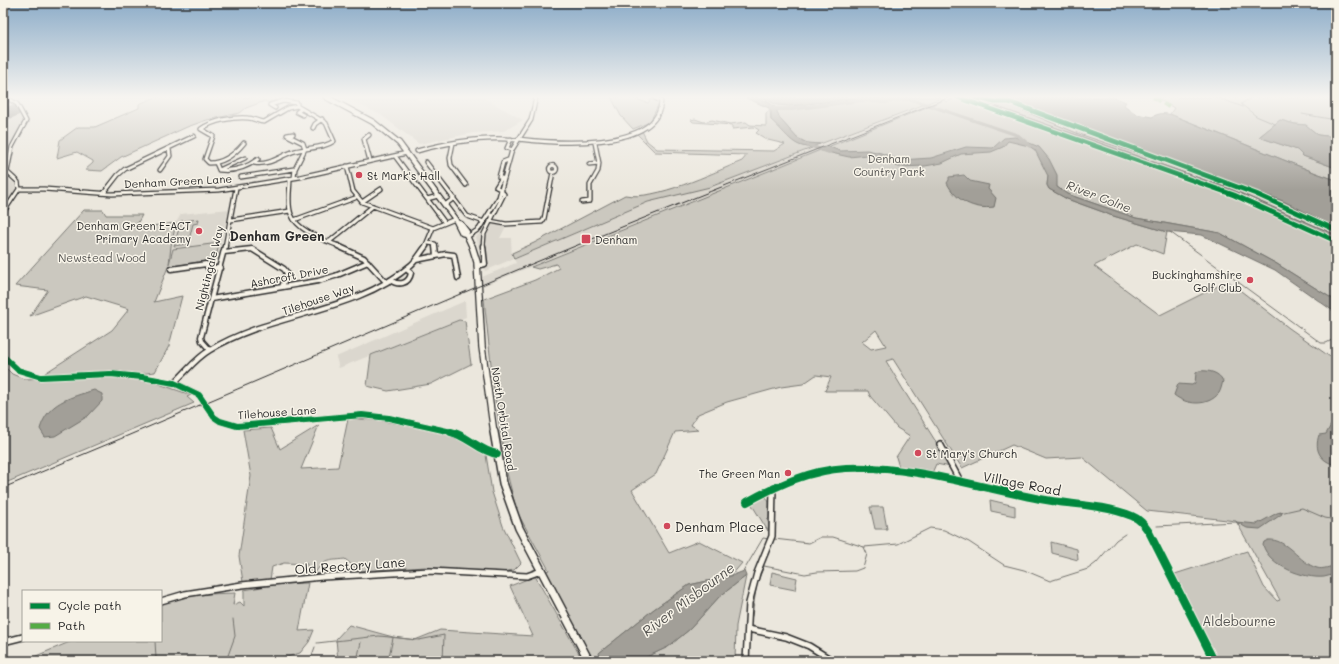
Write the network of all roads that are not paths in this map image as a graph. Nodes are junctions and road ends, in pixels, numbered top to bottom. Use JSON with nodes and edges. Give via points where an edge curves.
{"nodes":[{"id":1,"x":23,"y":128,"type":"edge"},
{"id":2,"x":203,"y":128,"type":"edge"},
{"id":3,"x":328,"y":128,"type":"edge"},
{"id":4,"x":382,"y":128,"type":"edge"},
{"id":5,"x":526,"y":128,"type":"edge"},
{"id":6,"x":644,"y":128,"type":"edge"},
{"id":7,"x":368,"y":135,"type":"dead end"},
{"id":8,"x":194,"y":136,"type":"dead end"},
{"id":9,"x":291,"y":136,"type":"dead end"},
{"id":10,"x":511,"y":139,"type":"junction"},
{"id":11,"x":518,"y":139,"type":"junction"},
{"id":12,"x":453,"y":142,"type":"junction"},
{"id":13,"x":595,"y":142,"type":"junction"},
{"id":14,"x":244,"y":143,"type":"dead end"},
{"id":15,"x":169,"y":149,"type":"junction"},
{"id":16,"x":305,"y":149,"type":"junction"},
{"id":17,"x":512,"y":150,"type":"junction"},
{"id":18,"x":417,"y":151,"type":"dead end"},
{"id":19,"x":407,"y":153,"type":"junction"},
{"id":20,"x":395,"y":156,"type":"junction"},
{"id":21,"x":245,"y":158,"type":"dead end"},
{"id":22,"x":258,"y":159,"type":"dead end"},
{"id":23,"x":370,"y":161,"type":"junction"},
{"id":24,"x":426,"y":162,"type":"dead end"},
{"id":25,"x":216,"y":163,"type":"junction"},
{"id":26,"x":254,"y":163,"type":"junction"},
{"id":27,"x":599,"y":163,"type":"junction"},
{"id":28,"x":589,"y":164,"type":"dead end"},
{"id":29,"x":347,"y":166,"type":"junction"},
{"id":30,"x":294,"y":169,"type":"junction"},
{"id":31,"x":160,"y":170,"type":"dead end"},
{"id":32,"x":218,"y":170,"type":"junction"},
{"id":33,"x":553,"y":172,"type":"dead end"},
{"id":34,"x":240,"y":177,"type":"dead end"},
{"id":35,"x":294,"y":178,"type":"junction"},
{"id":36,"x":290,"y":179,"type":"junction"},
{"id":37,"x":466,"y":185,"type":"dead end"},
{"id":38,"x":236,"y":188,"type":"junction"},
{"id":39,"x":19,"y":189,"type":"junction"},
{"id":40,"x":380,"y":189,"type":"dead end"},
{"id":41,"x":502,"y":190,"type":"junction"},
{"id":42,"x":104,"y":193,"type":"junction"},
{"id":43,"x":438,"y":196,"type":"junction"},
{"id":44,"x":355,"y":198,"type":"junction"},
{"id":45,"x":454,"y":198,"type":"junction"},
{"id":46,"x":427,"y":199,"type":"junction"},
{"id":47,"x":362,"y":202,"type":"junction"},
{"id":48,"x":582,"y":202,"type":"dead end"},
{"id":49,"x":445,"y":205,"type":"junction"},
{"id":50,"x":373,"y":206,"type":"junction"},
{"id":51,"x":290,"y":210,"type":"junction"},
{"id":52,"x":3,"y":213,"type":"edge"},
{"id":53,"x":488,"y":215,"type":"junction"},
{"id":54,"x":493,"y":216,"type":"junction"},
{"id":55,"x":231,"y":220,"type":"junction"},
{"id":56,"x":294,"y":220,"type":"junction"},
{"id":57,"x":457,"y":221,"type":"junction"},
{"id":58,"x":490,"y":221,"type":"junction"},
{"id":59,"x":484,"y":222,"type":"junction"},
{"id":60,"x":445,"y":223,"type":"junction"},
{"id":61,"x":433,"y":228,"type":"junction"},
{"id":62,"x":467,"y":236,"type":"junction"},
{"id":63,"x":330,"y":241,"type":"junction"},
{"id":64,"x":428,"y":243,"type":"junction"},
{"id":65,"x":224,"y":252,"type":"junction"},
{"id":66,"x":436,"y":256,"type":"junction"},
{"id":67,"x":416,"y":260,"type":"junction"},
{"id":68,"x":368,"y":262,"type":"junction"},
{"id":69,"x":478,"y":266,"type":"junction"},
{"id":70,"x":220,"y":268,"type":"junction"},
{"id":71,"x":172,"y":269,"type":"dead end"},
{"id":72,"x":406,"y":269,"type":"junction"},
{"id":73,"x":458,"y":278,"type":"dead end"},
{"id":74,"x":388,"y":281,"type":"junction"},
{"id":75,"x":282,"y":287,"type":"junction"},
{"id":76,"x":211,"y":299,"type":"junction"},
{"id":77,"x":210,"y":350,"type":"junction"},
{"id":78,"x":3,"y":356,"type":"edge"},
{"id":79,"x":174,"y":383,"type":"junction"},
{"id":80,"x":940,"y":444,"type":"dead end"},
{"id":81,"x":497,"y":454,"type":"junction"},
{"id":82,"x":960,"y":481,"type":"junction"},
{"id":83,"x":773,"y":488,"type":"junction"},
{"id":84,"x":746,"y":502,"type":"dead end"},
{"id":85,"x":541,"y":571,"type":"junction"},
{"id":86,"x":162,"y":601,"type":"edge"},
{"id":87,"x":748,"y":629,"type":"junction"},
{"id":88,"x":22,"y":637,"type":"edge"},
{"id":89,"x":3,"y":642,"type":"edge"},
{"id":90,"x":587,"y":658,"type":"edge"},
{"id":91,"x":746,"y":661,"type":"edge"},
{"id":92,"x":834,"y":661,"type":"edge"},
{"id":93,"x":1214,"y":661,"type":"edge"}],
"edges":[{"from":1,"to":39,"type":"street","via":[[12,147],[7,172],[18,182]]},
{"from":2,"to":25,"type":"street","via":[[201,129],[213,136],[205,159],[209,163]]},
{"from":3,"to":16,"type":"street","via":[[334,141],[328,145]]},
{"from":4,"to":19,"type":"main road","name":"North Orbital Road"},
{"from":5,"to":11,"type":"street"},
{"from":6,"to":13,"type":"street","via":[[620,138]]},
{"from":7,"to":23,"type":"street","via":[[364,139]]},
{"from":8,"to":15,"type":"street"},
{"from":9,"to":16,"type":"street","via":[[303,143]]},
{"from":10,"to":11,"type":"street"},
{"from":10,"to":12,"type":"street","via":[[488,138]]},
{"from":10,"to":17,"type":"street","via":[[507,148]]},
{"from":11,"to":13,"type":"street","via":[[568,144]]},
{"from":11,"to":17,"type":"street"},
{"from":12,"to":18,"type":"street"},
{"from":12,"to":37,"type":"street","via":[[450,164]]},
{"from":13,"to":27,"type":"street"},
{"from":14,"to":25,"type":"street","via":[[238,151]]},
{"from":15,"to":31,"type":"street","via":[[170,156]]},
{"from":15,"to":42,"type":"street","via":[[125,169]]},
{"from":16,"to":26,"type":"street","via":[[270,162]]},
{"from":16,"to":30,"type":"street"},
{"from":17,"to":41,"type":"street"},
{"from":19,"to":20,"type":"street","name":"Denham Green Lane"},
{"from":19,"to":43,"type":"main road","name":"North Orbital Road"},
{"from":20,"to":23,"type":"street","name":"Denham Green Lane"},
{"from":20,"to":46,"type":"street"},
{"from":21,"to":32,"type":"street"},
{"from":22,"to":26,"type":"street"},
{"from":23,"to":29,"type":"street","name":"Denham Green Lane"},
{"from":24,"to":45,"type":"street"},
{"from":25,"to":32,"type":"street"},
{"from":26,"to":32,"type":"street","via":[[239,170]]},
{"from":27,"to":28,"type":"street"},
{"from":27,"to":48,"type":"street","via":[[590,186],[590,201]]},
{"from":29,"to":35,"type":"street","name":"Denham Green Lane"},
{"from":29,"to":44,"type":"street"},
{"from":30,"to":34,"type":"street"},
{"from":30,"to":35,"type":"street"},
{"from":33,"to":58,"type":"street","via":[[544,220],[539,223],[506,224]]},
{"from":35,"to":36,"type":"street","name":"Denham Green Lane"},
{"from":36,"to":38,"type":"street","name":"Denham Green Lane"},
{"from":36,"to":51,"type":"street"},
{"from":38,"to":42,"type":"street","name":"Denham Green Lane","via":[[192,192]]},
{"from":38,"to":55,"type":"street","name":"Nightingale Way"},
{"from":39,"to":42,"type":"street","name":"Denham Green Lane","via":[[45,188]]},
{"from":39,"to":52,"type":"street"},
{"from":40,"to":47,"type":"street"},
{"from":41,"to":53,"type":"street"},
{"from":41,"to":54,"type":"street","via":[[504,194]]},
{"from":43,"to":46,"type":"street"},
{"from":43,"to":49,"type":"main road","name":"North Orbital Road"},
{"from":44,"to":47,"type":"street"},
{"from":44,"to":56,"type":"street"},
{"from":45,"to":49,"type":"street"},
{"from":45,"to":59,"type":"street","via":[[467,216]]},
{"from":46,"to":60,"type":"street"},
{"from":47,"to":50,"type":"street"},
{"from":49,"to":57,"type":"main road","name":"North Orbital Road"},
{"from":50,"to":61,"type":"street"},
{"from":50,"to":63,"type":"street"},
{"from":51,"to":55,"type":"street"},
{"from":51,"to":56,"type":"street"},
{"from":53,"to":54,"type":"street"},
{"from":53,"to":59,"type":"street"},
{"from":54,"to":58,"type":"street"},
{"from":55,"to":65,"type":"street","name":"Nightingale Way"},
{"from":56,"to":63,"type":"street","via":[[312,234]]},
{"from":57,"to":60,"type":"street"},
{"from":57,"to":62,"type":"main road","name":"North Orbital Road","via":[[462,233]]},
{"from":58,"to":69,"type":"street","via":[[481,240],[485,264]]},
{"from":59,"to":62,"type":"street","via":[[476,232]]},
{"from":60,"to":61,"type":"street"},
{"from":61,"to":64,"type":"street","name":"Tilehouse Way"},
{"from":62,"to":69,"type":"main road","name":"North Orbital Road"},
{"from":63,"to":68,"type":"street"},
{"from":64,"to":66,"type":"street","via":[[435,244]]},
{"from":64,"to":67,"type":"street","name":"Tilehouse Way"},
{"from":65,"to":70,"type":"street","name":"Nightingale Way"},
{"from":65,"to":75,"type":"street","via":[[252,249],[284,269],[287,273]]},
{"from":66,"to":67,"type":"street"},
{"from":66,"to":73,"type":"street","via":[[454,256]]},
{"from":67,"to":72,"type":"street","name":"Tilehouse Way"},
{"from":68,"to":74,"type":"street"},
{"from":68,"to":75,"type":"street","name":"Ashcroft Drive","via":[[318,281]]},
{"from":69,"to":81,"type":"main road","name":"North Orbital Road","via":[[481,341]]},
{"from":70,"to":71,"type":"street","via":[[208,268],[206,264]]},
{"from":70,"to":76,"type":"street","name":"Nightingale Way"},
{"from":72,"to":74,"type":"street","name":"Tilehouse Way"},
{"from":72,"to":74,"type":"street","via":[[412,276],[408,281],[400,284]]},
{"from":74,"to":77,"type":"street","name":"Tilehouse Way","via":[[335,306],[257,329]]},
{"from":75,"to":76,"type":"street","name":"Ashcroft Drive"},
{"from":76,"to":77,"type":"street","name":"Nightingale Way","via":[[201,337]]},
{"from":77,"to":79,"type":"street","name":"Tilehouse Way"},
{"from":78,"to":79,"type":"street","name":"Tilehouse Lane","via":[[18,370],[41,377],[110,374]]},
{"from":79,"to":81,"type":"street","name":"Tilehouse Lane","via":[[194,391],[214,417],[237,426],[374,416],[457,433],[487,452]]},
{"from":80,"to":82,"type":"street"},
{"from":81,"to":85,"type":"main road","name":"North Orbital Road","via":[[510,506]]},
{"from":82,"to":83,"type":"street","name":"Village Road","via":[[897,470],[846,468],[814,472]]},
{"from":82,"to":93,"type":"street","name":"Village Road","via":[[1041,499],[1124,513],[1138,519],[1149,532]]},
{"from":83,"to":84,"type":"street","name":"Village Road"},
{"from":83,"to":87,"type":"street","via":[[771,539],[749,602]]},
{"from":85,"to":86,"type":"street","name":"Old Rectory Lane","via":[[527,576],[430,571],[322,577],[242,585],[185,594]]},
{"from":85,"to":90,"type":"main road","name":"North Orbital Road"},
{"from":87,"to":91,"type":"street"},
{"from":87,"to":92,"type":"street","via":[[791,638]]},
{"from":88,"to":89,"type":"street"}]}
